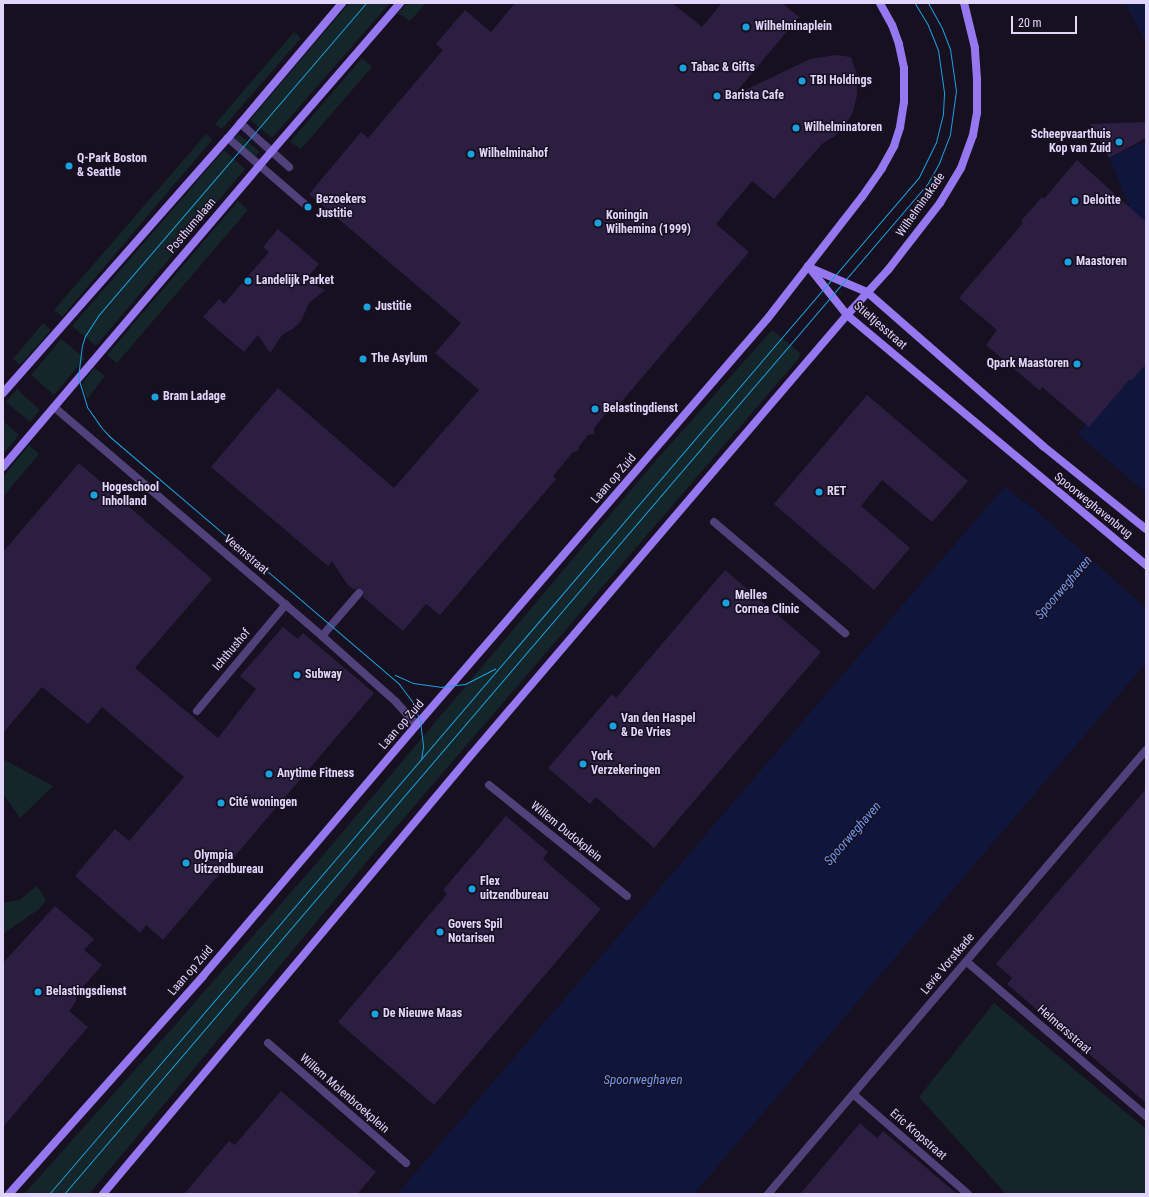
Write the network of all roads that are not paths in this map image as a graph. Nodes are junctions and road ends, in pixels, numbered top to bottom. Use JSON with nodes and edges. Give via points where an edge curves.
{"nodes":[{"id":1,"x":342,"y":3,"type":"edge"},
{"id":2,"x":400,"y":3,"type":"edge"},
{"id":3,"x":880,"y":3,"type":"edge"},
{"id":4,"x":964,"y":3,"type":"edge"},
{"id":5,"x":240,"y":123,"type":"junction"},
{"id":6,"x":228,"y":138,"type":"junction"},
{"id":7,"x":272,"y":151,"type":"junction"},
{"id":8,"x":259,"y":166,"type":"junction"},
{"id":9,"x":289,"y":167,"type":"dead end"},
{"id":10,"x":308,"y":207,"type":"dead end"},
{"id":11,"x":808,"y":266,"type":"junction"},
{"id":12,"x":867,"y":292,"type":"junction"},
{"id":13,"x":847,"y":315,"type":"junction"},
{"id":14,"x":3,"y":393,"type":"edge"},
{"id":15,"x":54,"y":407,"type":"junction"},
{"id":16,"x":1043,"y":446,"type":"joint"},
{"id":17,"x":1026,"y":466,"type":"joint"},
{"id":18,"x":3,"y":467,"type":"edge"},
{"id":19,"x":714,"y":522,"type":"dead end"},
{"id":20,"x":1146,"y":529,"type":"edge"},
{"id":21,"x":1146,"y":565,"type":"edge"},
{"id":22,"x":358,"y":593,"type":"dead end"},
{"id":23,"x":286,"y":604,"type":"junction"},
{"id":24,"x":845,"y":633,"type":"dead end"},
{"id":25,"x":322,"y":636,"type":"junction"},
{"id":26,"x":197,"y":711,"type":"dead end"},
{"id":27,"x":417,"y":725,"type":"junction"},
{"id":28,"x":1146,"y":750,"type":"edge"},
{"id":29,"x":490,"y":785,"type":"dead end"},
{"id":30,"x":627,"y":896,"type":"dead end"},
{"id":31,"x":967,"y":962,"type":"junction"},
{"id":32,"x":268,"y":1043,"type":"dead end"},
{"id":33,"x":853,"y":1094,"type":"junction"},
{"id":34,"x":1146,"y":1116,"type":"edge"},
{"id":35,"x":406,"y":1163,"type":"dead end"},
{"id":36,"x":9,"y":1194,"type":"edge"},
{"id":37,"x":103,"y":1194,"type":"edge"},
{"id":38,"x":768,"y":1194,"type":"edge"},
{"id":39,"x":968,"y":1194,"type":"edge"}],
"edges":[{"from":1,"to":5,"type":"main road"},
{"from":2,"to":7,"type":"main road","name":"Posthumalaan"},
{"from":3,"to":11,"type":"main road","via":[[896,34],[902,56],[905,84],[900,127],[894,146],[882,168]]},
{"from":4,"to":12,"type":"main road","name":"Wilhelminakade","via":[[972,33],[976,65],[977,102],[973,135],[961,168],[940,203],[888,270]]},
{"from":5,"to":6,"type":"main road"},
{"from":5,"to":7,"type":"street"},
{"from":6,"to":8,"type":"street"},
{"from":6,"to":14,"type":"main road"},
{"from":7,"to":8,"type":"main road","name":"Posthumalaan"},
{"from":7,"to":9,"type":"street"},
{"from":8,"to":10,"type":"street"},
{"from":8,"to":15,"type":"main road","name":"Posthumalaan"},
{"from":11,"to":12,"type":"main road","name":"Stieltjesstraat"},
{"from":11,"to":13,"type":"main road","name":"Stieltjesstraat"},
{"from":11,"to":27,"type":"main road","name":"Laan op Zuid","via":[[768,318]]},
{"from":12,"to":13,"type":"main road"},
{"from":12,"to":16,"type":"main road","name":"Stieltjesstraat"},
{"from":13,"to":17,"type":"main road","name":"Stieltjesstraat"},
{"from":13,"to":37,"type":"main road","via":[[452,778]]},
{"from":15,"to":18,"type":"main road","name":"Posthumalaan"},
{"from":15,"to":23,"type":"street","name":"Veemstraat"},
{"from":16,"to":20,"type":"main road","name":"Spoorweghavenbrug"},
{"from":17,"to":21,"type":"main road","name":"Spoorweghavenbrug"},
{"from":19,"to":24,"type":"street"},
{"from":22,"to":25,"type":"street"},
{"from":23,"to":25,"type":"street","name":"Veemstraat"},
{"from":23,"to":26,"type":"street","name":"Ichthushof"},
{"from":25,"to":27,"type":"street","name":"Veemstraat","via":[[396,702]]},
{"from":27,"to":36,"type":"main road","name":"Laan op Zuid","via":[[203,976]]},
{"from":28,"to":31,"type":"street","name":"Levie Vorstkade"},
{"from":29,"to":30,"type":"street","name":"Willem Dudokplein"},
{"from":31,"to":33,"type":"street","name":"Levie Vorstkade"},
{"from":31,"to":34,"type":"street","name":"Helmersstraat"},
{"from":32,"to":35,"type":"street","name":"Willem Molenbroekplein"},
{"from":33,"to":38,"type":"street","name":"Levie Vorstkade"},
{"from":33,"to":39,"type":"street","name":"Eric Kropstraat"}]}
